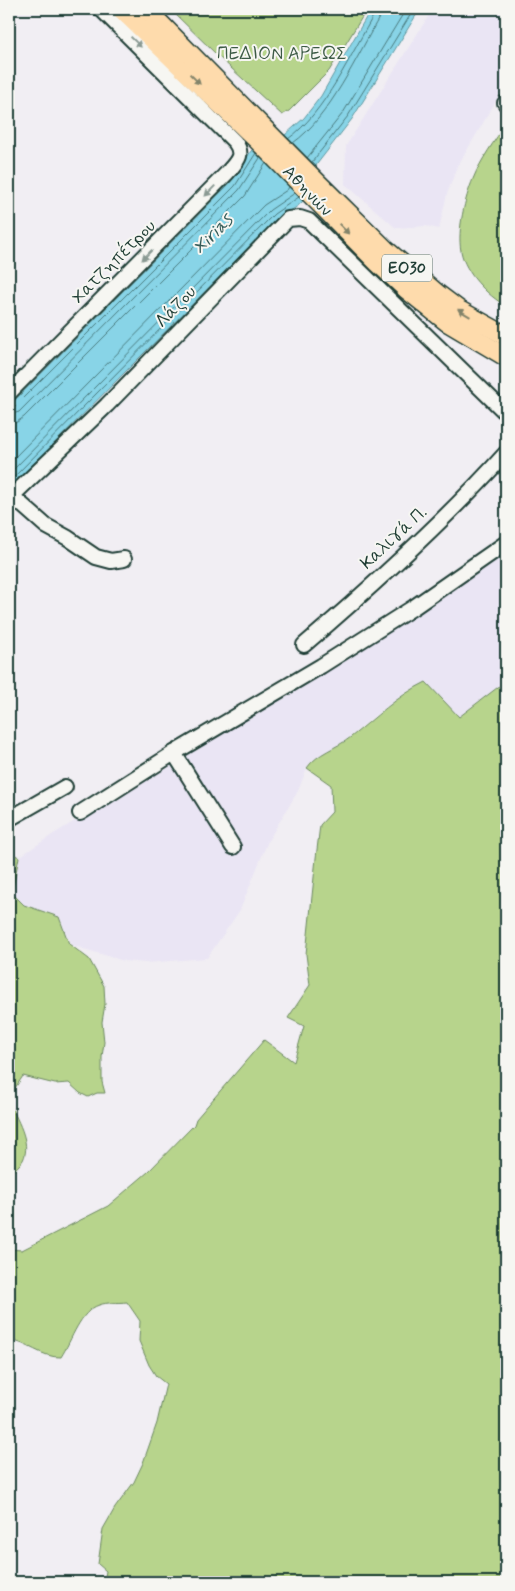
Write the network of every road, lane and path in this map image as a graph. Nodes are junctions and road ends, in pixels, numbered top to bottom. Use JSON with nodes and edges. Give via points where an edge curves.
{"nodes":[{"id":1,"x":101,"y":9,"type":"edge"},
{"id":2,"x":121,"y":9,"type":"edge"},
{"id":3,"x":146,"y":9,"type":"edge"},
{"id":4,"x":261,"y":134,"type":"junction"},
{"id":5,"x":315,"y":189,"type":"junction"},
{"id":6,"x":305,"y":219,"type":"joint"},
{"id":7,"x":506,"y":336,"type":"edge"},
{"id":8,"x":506,"y":357,"type":"edge"},
{"id":9,"x":9,"y":393,"type":"edge"},
{"id":10,"x":506,"y":413,"type":"edge"},
{"id":11,"x":506,"y":453,"type":"edge"},
{"id":12,"x":10,"y":497,"type":"edge"},
{"id":13,"x":506,"y":543,"type":"edge"},
{"id":14,"x":124,"y":559,"type":"dead end"},
{"id":15,"x":304,"y":645,"type":"dead end"},
{"id":16,"x":174,"y":753,"type":"junction"},
{"id":17,"x":64,"y":787,"type":"dead end"},
{"id":18,"x":80,"y":812,"type":"dead end"},
{"id":19,"x":9,"y":820,"type":"edge"},
{"id":20,"x":232,"y":847,"type":"dead end"}],
"edges":[{"from":1,"to":9,"type":"street","name":"Χατζηπέτρου","one_way":true,"via":[[235,142],[240,153],[227,173]]},
{"from":2,"to":4,"type":"main road","name":"Αθηνών","number":"ΕΟ30","one_way":true},
{"from":3,"to":4,"type":"main road","name":"Αθηνών","number":"ΕΟ30"},
{"from":4,"to":5,"type":"main road","name":"Αθηνών","number":"ΕΟ30"},
{"from":7,"to":5,"type":"main road","name":"Αθηνών","number":"ΕΟ30","one_way":true,"via":[[439,296]]},
{"from":5,"to":8,"type":"main road","name":"Αθηνών","number":"ΕΟ30","one_way":true,"via":[[378,263],[423,304],[462,332]]},
{"from":6,"to":10,"type":"street","name":"Αθηνών"},
{"from":6,"to":12,"type":"street","name":"Λάζου","via":[[288,219]]},
{"from":11,"to":15,"type":"street","name":"Καλιγά Π.","via":[[418,543]]},
{"from":12,"to":14,"type":"street","via":[[46,526],[96,557],[111,561]]},
{"from":13,"to":16,"type":"street","via":[[321,666]]},
{"from":16,"to":18,"type":"street"},
{"from":16,"to":20,"type":"street"},
{"from":17,"to":19,"type":"street"}]}
